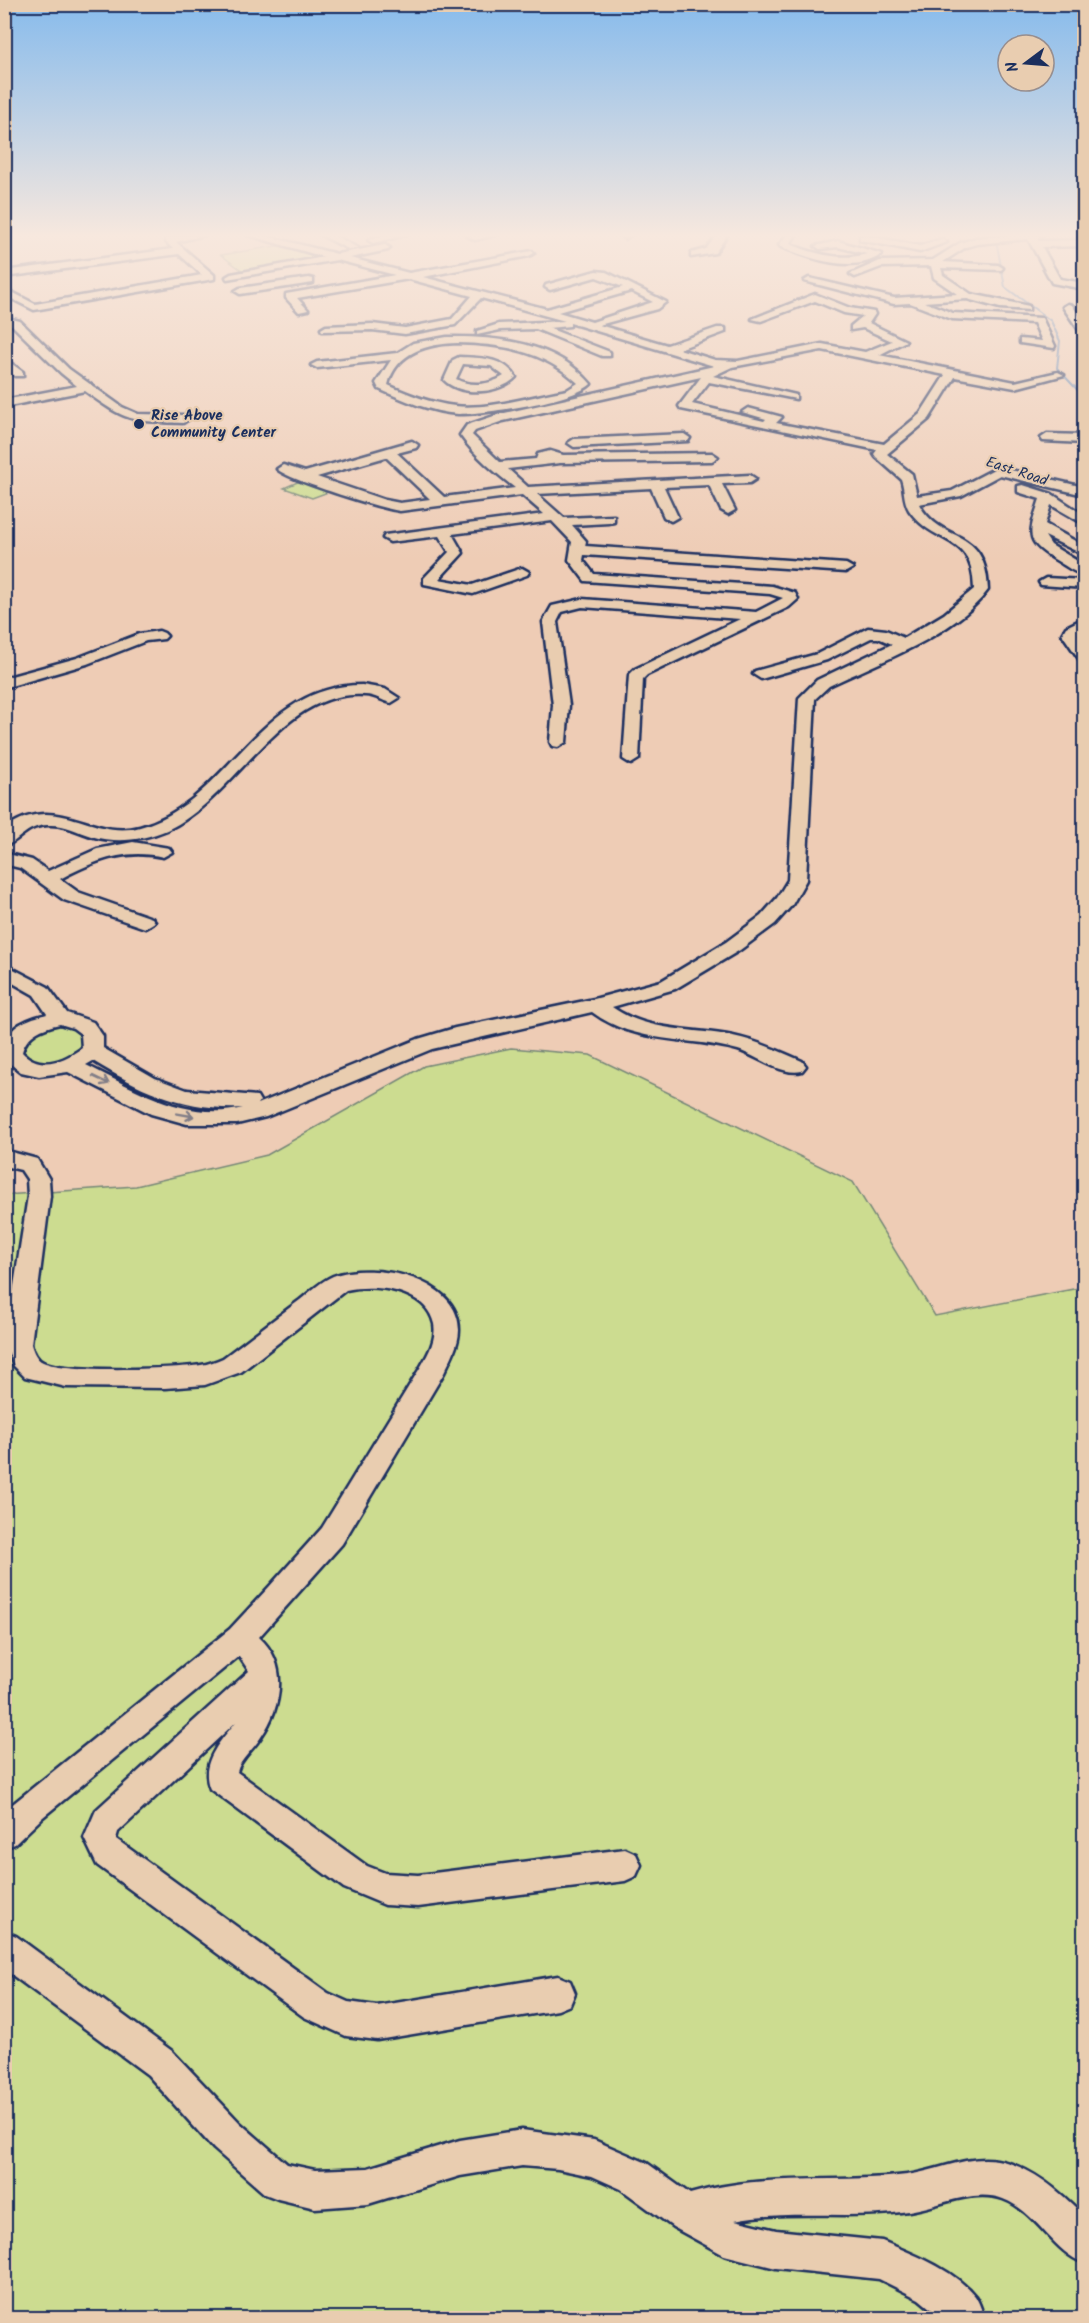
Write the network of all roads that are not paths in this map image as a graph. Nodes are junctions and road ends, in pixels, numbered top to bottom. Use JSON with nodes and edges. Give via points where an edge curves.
{"nodes":[{"id":1,"x":36,"y":343,"type":"edge"},
{"id":2,"x":433,"y":343,"type":"edge"},
{"id":3,"x":473,"y":343,"type":"edge"},
{"id":4,"x":516,"y":343,"type":"edge"},
{"id":5,"x":580,"y":343,"type":"edge"},
{"id":6,"x":648,"y":343,"type":"edge"},
{"id":7,"x":683,"y":343,"type":"edge"},
{"id":8,"x":893,"y":343,"type":"edge"},
{"id":9,"x":1037,"y":343,"type":"edge"},
{"id":10,"x":1049,"y":343,"type":"edge"},
{"id":11,"x":667,"y":349,"type":"junction"},
{"id":12,"x":789,"y":353,"type":"junction"},
{"id":13,"x":606,"y":354,"type":"dead end"},
{"id":14,"x":868,"y":354,"type":"junction"},
{"id":15,"x":400,"y":356,"type":"junction"},
{"id":16,"x":459,"y":360,"type":"junction"},
{"id":17,"x":821,"y":360,"type":"dead end"},
{"id":18,"x":6,"y":363,"type":"edge"},
{"id":19,"x":317,"y":365,"type":"dead end"},
{"id":20,"x":728,"y":365,"type":"junction"},
{"id":21,"x":953,"y":372,"type":"junction"},
{"id":22,"x":709,"y":375,"type":"junction"},
{"id":23,"x":1058,"y":375,"type":"dead end"},
{"id":24,"x":4,"y":377,"type":"edge"},
{"id":25,"x":87,"y":387,"type":"junction"},
{"id":26,"x":37,"y":397,"type":"junction"},
{"id":27,"x":792,"y":397,"type":"dead end"},
{"id":28,"x":4,"y":404,"type":"edge"},
{"id":29,"x":49,"y":408,"type":"dead end"},
{"id":30,"x":748,"y":412,"type":"dead end"},
{"id":31,"x":183,"y":420,"type":"dead end"},
{"id":32,"x":766,"y":425,"type":"junction"},
{"id":33,"x":684,"y":438,"type":"dead end"},
{"id":34,"x":1047,"y":438,"type":"dead end"},
{"id":35,"x":1084,"y":439,"type":"edge"},
{"id":36,"x":611,"y":441,"type":"junction"},
{"id":37,"x":574,"y":443,"type":"dead end"},
{"id":38,"x":412,"y":445,"type":"dead end"},
{"id":39,"x":885,"y":448,"type":"junction"},
{"id":40,"x":389,"y":453,"type":"junction"},
{"id":41,"x":712,"y":457,"type":"dead end"},
{"id":42,"x":617,"y":460,"type":"junction"},
{"id":43,"x":496,"y":464,"type":"junction"},
{"id":44,"x":736,"y":467,"type":"dead end"},
{"id":45,"x":283,"y":469,"type":"dead end"},
{"id":46,"x":969,"y":473,"type":"dead end"},
{"id":47,"x":303,"y":477,"type":"junction"},
{"id":48,"x":988,"y":478,"type":"junction"},
{"id":49,"x":714,"y":482,"type":"junction"},
{"id":50,"x":656,"y":485,"type":"junction"},
{"id":51,"x":525,"y":491,"type":"junction"},
{"id":52,"x":1084,"y":491,"type":"edge"},
{"id":53,"x":1047,"y":497,"type":"junction"},
{"id":54,"x":910,"y":500,"type":"junction"},
{"id":55,"x":442,"y":503,"type":"junction"},
{"id":56,"x":608,"y":505,"type":"junction"},
{"id":57,"x":728,"y":510,"type":"dead end"},
{"id":58,"x":1080,"y":514,"type":"edge"},
{"id":59,"x":670,"y":517,"type":"dead end"},
{"id":60,"x":558,"y":520,"type":"junction"},
{"id":61,"x":1038,"y":525,"type":"junction"},
{"id":62,"x":442,"y":531,"type":"junction"},
{"id":63,"x":390,"y":538,"type":"dead end"},
{"id":64,"x":578,"y":550,"type":"junction"},
{"id":65,"x":1084,"y":551,"type":"edge"},
{"id":66,"x":846,"y":568,"type":"dead end"},
{"id":67,"x":1084,"y":571,"type":"edge"},
{"id":68,"x":522,"y":572,"type":"dead end"},
{"id":69,"x":1046,"y":582,"type":"dead end"},
{"id":70,"x":1084,"y":584,"type":"edge"},
{"id":71,"x":757,"y":616,"type":"junction"},
{"id":72,"x":1084,"y":622,"type":"edge"},
{"id":73,"x":159,"y":636,"type":"dead end"},
{"id":74,"x":904,"y":644,"type":"junction"},
{"id":75,"x":1084,"y":656,"type":"edge"},
{"id":76,"x":761,"y":674,"type":"dead end"},
{"id":77,"x":4,"y":683,"type":"edge"},
{"id":78,"x":391,"y":698,"type":"dead end"},
{"id":79,"x":558,"y":742,"type":"dead end"},
{"id":80,"x":631,"y":759,"type":"dead end"},
{"id":81,"x":4,"y":841,"type":"edge"},
{"id":82,"x":163,"y":852,"type":"dead end"},
{"id":83,"x":4,"y":858,"type":"edge"},
{"id":84,"x":48,"y":878,"type":"junction"},
{"id":85,"x":145,"y":922,"type":"dead end"},
{"id":86,"x":4,"y":970,"type":"edge"},
{"id":87,"x":596,"y":1005,"type":"junction"},
{"id":88,"x":60,"y":1018,"type":"junction"},
{"id":89,"x":11,"y":1037,"type":"edge"},
{"id":90,"x":92,"y":1051,"type":"junction"},
{"id":91,"x":70,"y":1065,"type":"junction"},
{"id":92,"x":795,"y":1066,"type":"dead end"},
{"id":93,"x":292,"y":1099,"type":"junction"},
{"id":94,"x":4,"y":1158,"type":"edge"},
{"id":95,"x":240,"y":1638,"type":"junction"},
{"id":96,"x":266,"y":1674,"type":"junction"},
{"id":97,"x":4,"y":1833,"type":"edge"},
{"id":98,"x":625,"y":1865,"type":"dead end"},
{"id":99,"x":4,"y":1948,"type":"edge"},
{"id":100,"x":558,"y":1993,"type":"dead end"},
{"id":101,"x":686,"y":2214,"type":"junction"},
{"id":102,"x":1084,"y":2244,"type":"edge"},
{"id":103,"x":965,"y":2319,"type":"edge"}],
"edges":[{"from":1,"to":25,"type":"street"},
{"from":2,"to":15,"type":"street","via":[[410,349]]},
{"from":3,"to":16,"type":"street"},
{"from":4,"to":15,"type":"street","via":[[554,358],[585,384],[570,393],[485,408],[444,410],[383,387]]},
{"from":5,"to":13,"type":"street"},
{"from":6,"to":11,"type":"street"},
{"from":7,"to":11,"type":"street"},
{"from":8,"to":14,"type":"street"},
{"from":9,"to":10,"type":"street"},
{"from":11,"to":20,"type":"street"},
{"from":12,"to":14,"type":"street","via":[[822,347]]},
{"from":12,"to":17,"type":"street"},
{"from":12,"to":20,"type":"street"},
{"from":14,"to":21,"type":"street"},
{"from":15,"to":19,"type":"street"},
{"from":16,"to":16,"type":"street","via":[[450,380],[454,384],[491,385],[510,377],[507,371],[489,362]]},
{"from":18,"to":24,"type":"street","via":[[19,374]]},
{"from":20,"to":22,"type":"street"},
{"from":21,"to":23,"type":"street","via":[[1019,386]]},
{"from":21,"to":39,"type":"street","via":[[925,416]]},
{"from":22,"to":27,"type":"street"},
{"from":22,"to":32,"type":"street","via":[[685,406]]},
{"from":22,"to":43,"type":"street","via":[[500,418],[471,428],[466,435]]},
{"from":25,"to":26,"type":"street"},
{"from":25,"to":31,"type":"street","via":[[136,418]]},
{"from":26,"to":28,"type":"street"},
{"from":26,"to":29,"type":"street"},
{"from":30,"to":32,"type":"street","via":[[776,417]]},
{"from":32,"to":39,"type":"street"},
{"from":33,"to":36,"type":"street"},
{"from":34,"to":35,"type":"street"},
{"from":36,"to":37,"type":"street"},
{"from":36,"to":42,"type":"street"},
{"from":38,"to":40,"type":"street"},
{"from":39,"to":54,"type":"street","via":[[880,454],[907,477]]},
{"from":40,"to":47,"type":"street"},
{"from":40,"to":55,"type":"street"},
{"from":41,"to":42,"type":"street"},
{"from":42,"to":43,"type":"street","via":[[550,459]]},
{"from":43,"to":51,"type":"street"},
{"from":44,"to":49,"type":"street","via":[[750,479]]},
{"from":45,"to":47,"type":"street"},
{"from":46,"to":48,"type":"street","name":"East Road"},
{"from":47,"to":55,"type":"street","via":[[394,507]]},
{"from":48,"to":52,"type":"street","via":[[998,471]]},
{"from":48,"to":53,"type":"street","name":"East Road"},
{"from":48,"to":54,"type":"street","via":[[952,497]]},
{"from":49,"to":50,"type":"street"},
{"from":49,"to":57,"type":"street"},
{"from":50,"to":56,"type":"street"},
{"from":50,"to":59,"type":"street"},
{"from":51,"to":55,"type":"street"},
{"from":51,"to":56,"type":"street"},
{"from":51,"to":60,"type":"street"},
{"from":53,"to":58,"type":"street","name":"East Road"},
{"from":53,"to":61,"type":"street"},
{"from":54,"to":74,"type":"street","via":[[926,521],[975,552],[982,578],[981,590],[974,599]]},
{"from":56,"to":60,"type":"street"},
{"from":60,"to":62,"type":"street"},
{"from":60,"to":64,"type":"street","via":[[579,541]]},
{"from":61,"to":65,"type":"street"},
{"from":61,"to":67,"type":"street","via":[[1041,544]]},
{"from":62,"to":63,"type":"street"},
{"from":62,"to":68,"type":"street","via":[[456,553],[429,581],[473,590]]},
{"from":64,"to":66,"type":"street"},
{"from":64,"to":71,"type":"street","via":[[576,560],[586,575],[597,579],[772,590],[790,596],[788,602]]},
{"from":69,"to":70,"type":"street"},
{"from":71,"to":79,"type":"street","via":[[582,603],[557,607],[550,622],[561,705]]},
{"from":71,"to":80,"type":"street","via":[[654,664],[635,678]]},
{"from":72,"to":75,"type":"street","via":[[1070,634]]},
{"from":73,"to":77,"type":"street","via":[[144,637],[82,661]]},
{"from":74,"to":76,"type":"street","via":[[881,633],[868,633],[822,657]]},
{"from":74,"to":87,"type":"street","via":[[823,683],[807,698],[797,880],[785,901],[768,920],[733,946],[678,979]]},
{"from":78,"to":81,"type":"street","via":[[379,691],[352,689],[318,696],[302,704],[284,716],[229,774],[194,804],[158,827],[111,835],[57,817],[26,823]]},
{"from":82,"to":84,"type":"street","via":[[138,847],[110,851]]},
{"from":83,"to":84,"type":"street","via":[[26,864]]},
{"from":84,"to":85,"type":"street","via":[[70,896]]},
{"from":86,"to":88,"type":"street","via":[[41,991]]},
{"from":87,"to":92,"type":"street","via":[[610,1018],[634,1027],[751,1047]]},
{"from":87,"to":93,"type":"street","via":[[435,1041]]},
{"from":88,"to":89,"type":"street","via":[[36,1023]]},
{"from":88,"to":90,"type":"street","via":[[90,1028],[95,1039]]},
{"from":89,"to":91,"type":"street","via":[[11,1053],[25,1067],[42,1070]]},
{"from":90,"to":91,"type":"street"},
{"from":90,"to":93,"type":"street","via":[[181,1098],[234,1103]]},
{"from":91,"to":93,"type":"street","one_way":true,"via":[[159,1109],[187,1117],[237,1117]]},
{"from":94,"to":95,"type":"street","via":[[29,1164],[38,1179],[39,1196],[18,1344],[22,1359],[34,1370],[74,1378],[206,1375],[232,1365],[339,1283],[353,1278],[396,1281],[431,1300],[441,1311],[446,1335],[442,1351],[338,1527]]},
{"from":95,"to":96,"type":"street","via":[[254,1651]]},
{"from":95,"to":97,"type":"street"},
{"from":96,"to":98,"type":"street","via":[[255,1721],[221,1766],[221,1779],[356,1877],[386,1889],[418,1890]]},
{"from":96,"to":100,"type":"street","via":[[107,1821],[99,1832],[100,1844],[108,1854],[316,2006],[346,2019],[377,2023]]},
{"from":99,"to":101,"type":"street","via":[[160,2063],[233,2142],[278,2181],[315,2189],[368,2186],[460,2158],[522,2148],[594,2158],[634,2176]]},
{"from":101,"to":102,"type":"street","via":[[709,2205],[748,2199],[908,2193],[980,2178],[999,2179],[1063,2218]]},
{"from":101,"to":103,"type":"street","via":[[724,2236],[776,2249],[882,2260],[933,2285],[961,2310]]}]}
